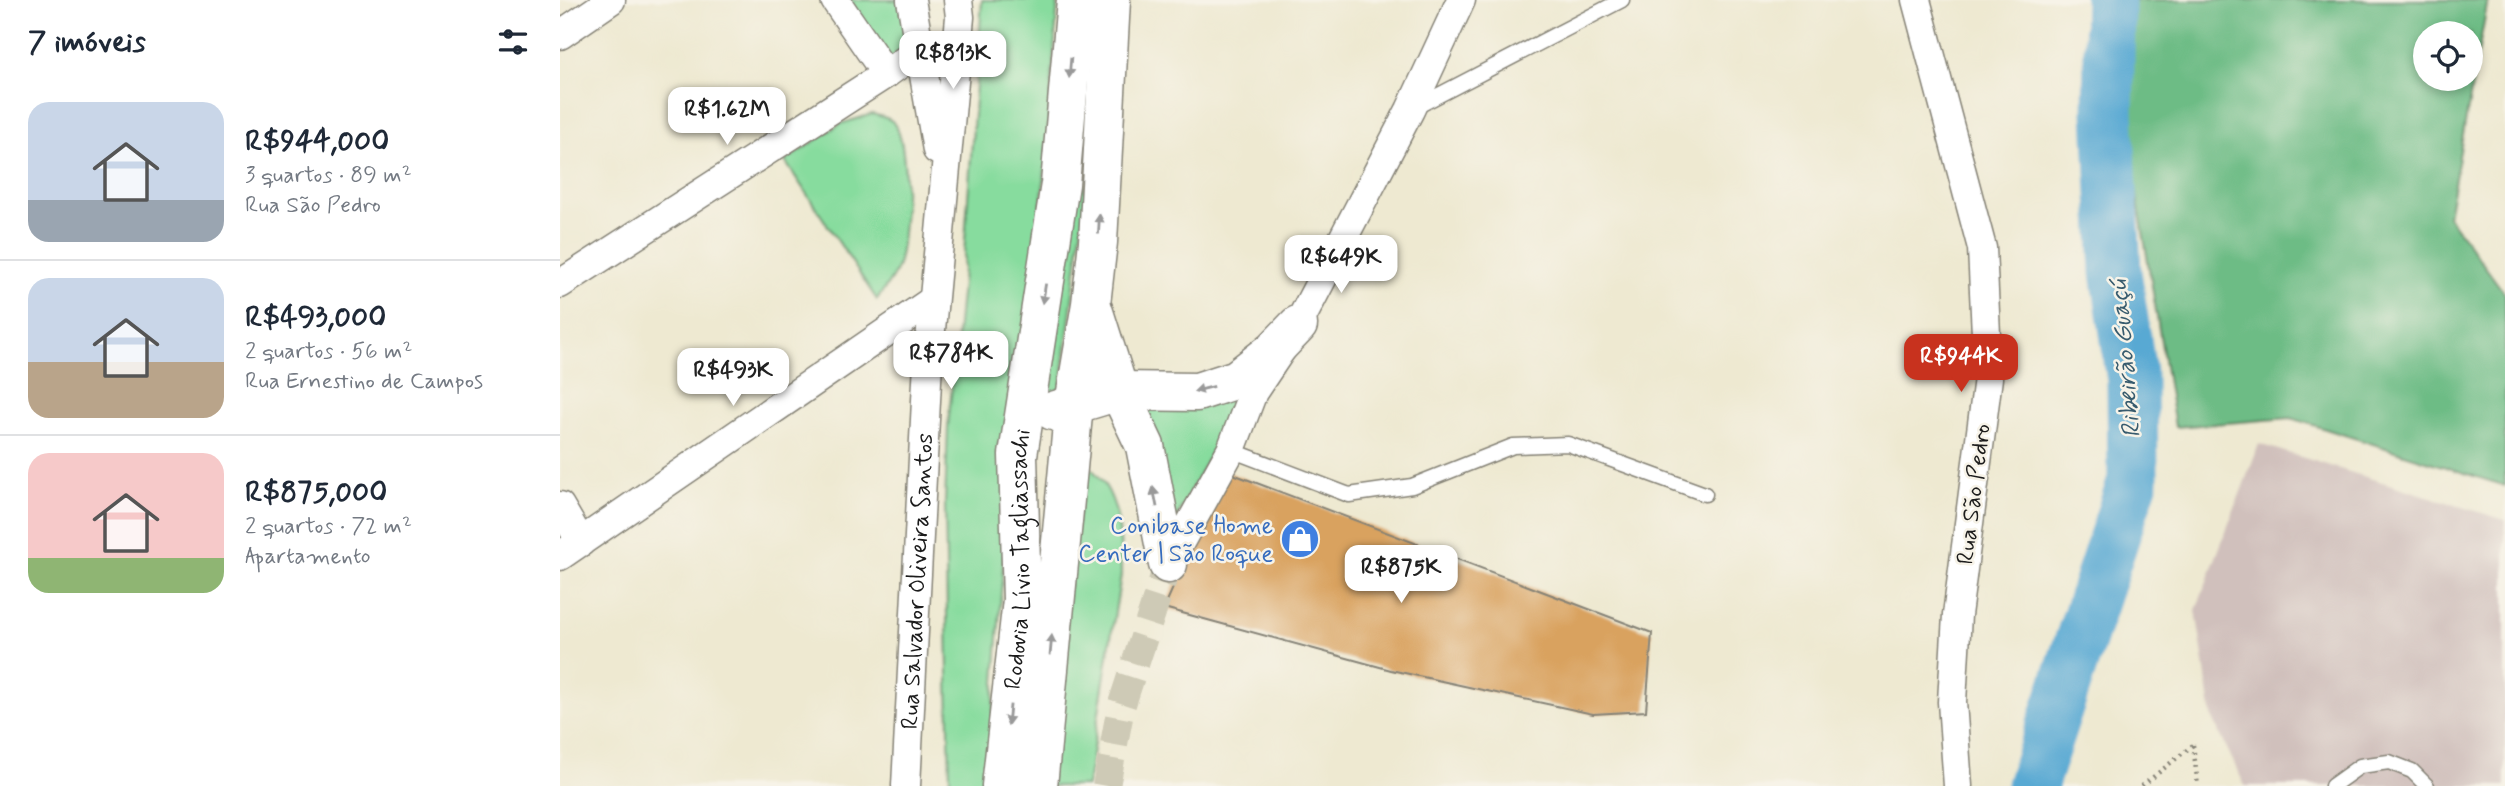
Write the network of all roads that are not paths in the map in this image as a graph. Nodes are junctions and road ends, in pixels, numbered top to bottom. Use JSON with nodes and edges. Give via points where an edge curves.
{"nodes":[{"id":1,"x":611,"y":0,"type":"edge"},
{"id":2,"x":835,"y":0,"type":"edge"},
{"id":3,"x":911,"y":0,"type":"edge"},
{"id":4,"x":958,"y":0,"type":"edge"},
{"id":5,"x":1076,"y":0,"type":"edge"},
{"id":6,"x":1111,"y":0,"type":"edge"},
{"id":7,"x":1461,"y":0,"type":"edge"},
{"id":8,"x":1622,"y":0,"type":"edge"},
{"id":9,"x":1916,"y":0,"type":"edge"},
{"id":10,"x":560,"y":35,"type":"edge"},
{"id":11,"x":920,"y":49,"type":"junction"},
{"id":12,"x":886,"y":74,"type":"junction"},
{"id":13,"x":1410,"y":110,"type":"junction"},
{"id":14,"x":944,"y":194,"type":"junction"},
{"id":15,"x":560,"y":284,"type":"edge"},
{"id":16,"x":933,"y":300,"type":"junction"},
{"id":17,"x":1091,"y":304,"type":"junction"},
{"id":18,"x":1298,"y":325,"type":"junction"},
{"id":19,"x":1119,"y":391,"type":"junction"},
{"id":20,"x":1074,"y":404,"type":"junction"},
{"id":21,"x":1231,"y":450,"type":"junction"},
{"id":22,"x":1018,"y":454,"type":"junction"},
{"id":23,"x":1705,"y":494,"type":"dead end"},
{"id":24,"x":560,"y":506,"type":"edge"},
{"id":25,"x":571,"y":549,"type":"edge"},
{"id":26,"x":1168,"y":564,"type":"joint"},
{"id":27,"x":906,"y":786,"type":"edge"},
{"id":28,"x":1001,"y":786,"type":"edge"},
{"id":29,"x":1038,"y":786,"type":"edge"},
{"id":30,"x":1958,"y":786,"type":"edge"},
{"id":31,"x":2332,"y":786,"type":"edge"},
{"id":32,"x":2427,"y":786,"type":"edge"}],
"edges":[{"from":1,"to":10,"type":"street"},
{"from":2,"to":12,"type":"street"},
{"from":3,"to":11,"type":"street"},
{"from":4,"to":14,"type":"street","name":"Rua Salvador Oliveira Santos"},
{"from":5,"to":22,"type":"highway","name":"Rodovia Lívio Tagliassachi","one_way":true,"via":[[1060,184]]},
{"from":17,"to":6,"type":"highway","name":"Rodovia Lívio Tagliassachi","one_way":true},
{"from":7,"to":13,"type":"street"},
{"from":8,"to":13,"type":"lane"},
{"from":9,"to":30,"type":"street","name":"Rua São Pedro","via":[[1982,248],[1988,378],[1957,615],[1952,702]]},
{"from":11,"to":12,"type":"street"},
{"from":11,"to":14,"type":"street"},
{"from":12,"to":15,"type":"street"},
{"from":13,"to":18,"type":"street"},
{"from":14,"to":16,"type":"street","name":"Rua Salvador Oliveira Santos"},
{"from":16,"to":25,"type":"street"},
{"from":16,"to":27,"type":"street","name":"Rua Salvador Oliveira Santos"},
{"from":17,"to":19,"type":"highway"},
{"from":17,"to":20,"type":"highway","name":"Rodovia Lívio Tagliassachi"},
{"from":18,"to":19,"type":"highway","one_way":true,"via":[[1237,379],[1197,392]]},
{"from":18,"to":21,"type":"street","via":[[1253,392]]},
{"from":19,"to":20,"type":"highway"},
{"from":26,"to":19,"type":"highway","one_way":true,"via":[[1145,446]]},
{"from":20,"to":22,"type":"highway","via":[[1034,423]]},
{"from":29,"to":20,"type":"highway","name":"Rodovia Lívio Tagliassachi","one_way":true},
{"from":21,"to":23,"type":"lane","via":[[1349,495],[1412,486],[1513,446],[1568,444]]},
{"from":21,"to":26,"type":"street"},
{"from":22,"to":28,"type":"highway","name":"Rodovia Lívio Tagliassachi","one_way":true,"via":[[1022,600]]},
{"from":24,"to":25,"type":"street"},
{"from":31,"to":32,"type":"lane","via":[[2360,766],[2389,762],[2412,771]]}]}
